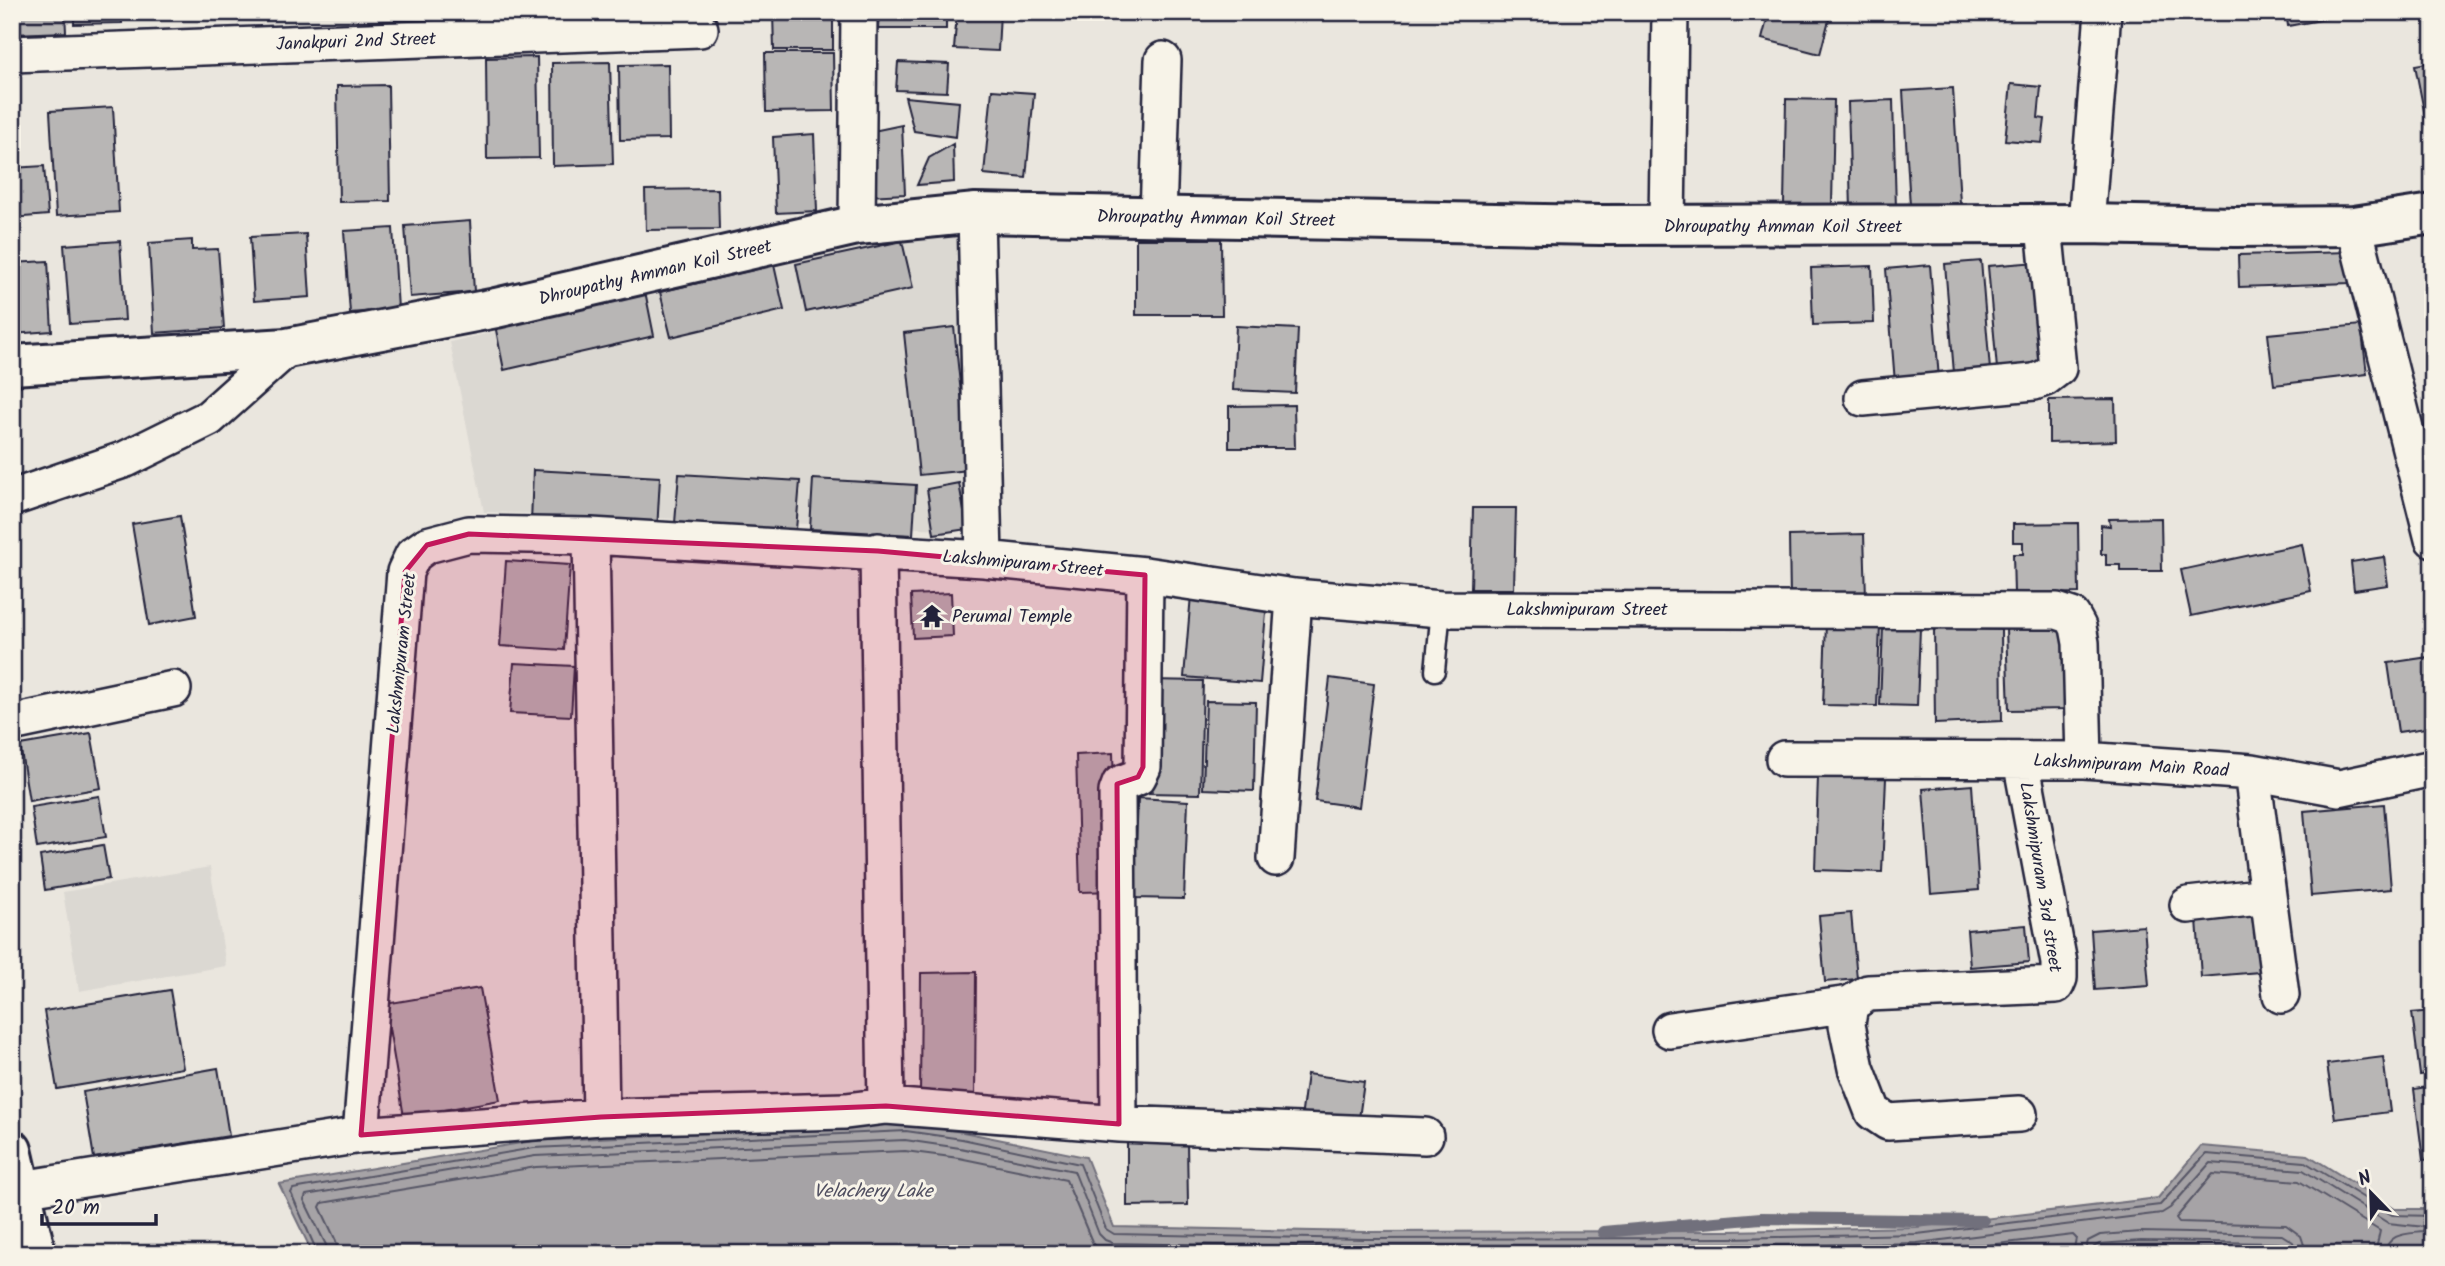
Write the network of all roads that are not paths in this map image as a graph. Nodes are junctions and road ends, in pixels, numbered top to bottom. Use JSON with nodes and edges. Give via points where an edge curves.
{"nodes":[{"id":1,"x":859,"y":12,"type":"edge"},
{"id":2,"x":1670,"y":12,"type":"edge"},
{"id":3,"x":2103,"y":12,"type":"edge"},
{"id":4,"x":700,"y":29,"type":"dead end"},
{"id":5,"x":12,"y":54,"type":"edge"},
{"id":6,"x":1163,"y":60,"type":"dead end"},
{"id":7,"x":976,"y":214,"type":"junction"},
{"id":8,"x":2433,"y":214,"type":"edge"},
{"id":9,"x":1158,"y":217,"type":"junction"},
{"id":10,"x":2085,"y":224,"type":"junction"},
{"id":11,"x":1667,"y":225,"type":"junction"},
{"id":12,"x":857,"y":226,"type":"junction"},
{"id":13,"x":2044,"y":226,"type":"junction"},
{"id":14,"x":2354,"y":226,"type":"junction"},
{"id":15,"x":287,"y":348,"type":"junction"},
{"id":16,"x":12,"y":365,"type":"edge"},
{"id":17,"x":1863,"y":398,"type":"dead end"},
{"id":18,"x":12,"y":498,"type":"edge"},
{"id":19,"x":591,"y":536,"type":"junction"},
{"id":20,"x":2433,"y":538,"type":"edge"},
{"id":21,"x":878,"y":551,"type":"junction"},
{"id":22,"x":984,"y":559,"type":"junction"},
{"id":23,"x":1145,"y":575,"type":"junction"},
{"id":24,"x":1294,"y":597,"type":"junction"},
{"id":25,"x":1441,"y":609,"type":"junction"},
{"id":26,"x":1435,"y":671,"type":"dead end"},
{"id":27,"x":173,"y":689,"type":"dead end"},
{"id":28,"x":12,"y":723,"type":"edge"},
{"id":29,"x":1784,"y":759,"type":"dead end"},
{"id":30,"x":2021,"y":760,"type":"junction"},
{"id":31,"x":2084,"y":760,"type":"junction"},
{"id":32,"x":2433,"y":768,"type":"edge"},
{"id":33,"x":2252,"y":772,"type":"junction"},
{"id":34,"x":1276,"y":858,"type":"dead end"},
{"id":35,"x":2268,"y":896,"type":"junction"},
{"id":36,"x":2188,"y":905,"type":"dead end"},
{"id":37,"x":2281,"y":995,"type":"dead end"},
{"id":38,"x":1850,"y":1004,"type":"junction"},
{"id":39,"x":1670,"y":1030,"type":"dead end"},
{"id":40,"x":887,"y":1106,"type":"junction"},
{"id":41,"x":2019,"y":1114,"type":"dead end"},
{"id":42,"x":601,"y":1116,"type":"junction"},
{"id":43,"x":1119,"y":1124,"type":"junction"},
{"id":44,"x":361,"y":1135,"type":"junction"},
{"id":45,"x":1425,"y":1136,"type":"dead end"},
{"id":46,"x":12,"y":1150,"type":"edge"},
{"id":47,"x":21,"y":1189,"type":"junction"},
{"id":48,"x":36,"y":1254,"type":"edge"}],
"edges":[{"from":1,"to":12,"type":"street"},
{"from":2,"to":11,"type":"street"},
{"from":3,"to":10,"type":"street"},
{"from":4,"to":5,"type":"street","name":"Janakpuri 2nd Street"},
{"from":6,"to":9,"type":"street"},
{"from":7,"to":9,"type":"street","name":"Dhroupathy Amman Koil Street"},
{"from":7,"to":12,"type":"street","name":"Dhroupathy Amman Koil Street"},
{"from":7,"to":22,"type":"street"},
{"from":8,"to":14,"type":"street","name":"Dhroupathy Amman Koil Street"},
{"from":9,"to":11,"type":"street","name":"Dhroupathy Amman Koil Street"},
{"from":10,"to":13,"type":"street","name":"Dhroupathy Amman Koil Street"},
{"from":10,"to":14,"type":"street","name":"Dhroupathy Amman Koil Street"},
{"from":11,"to":13,"type":"street","name":"Dhroupathy Amman Koil Street"},
{"from":12,"to":15,"type":"street","name":"Dhroupathy Amman Koil Street","via":[[496,308]]},
{"from":13,"to":17,"type":"street","via":[[2058,368],[2034,382]]},
{"from":14,"to":20,"type":"street"},
{"from":15,"to":16,"type":"street","name":"Dhroupathy Amman Koil Street"},
{"from":15,"to":18,"type":"street","via":[[209,418],[126,459]]},
{"from":19,"to":21,"type":"street","name":"Lakshmipuram Street"},
{"from":19,"to":42,"type":"street"},
{"from":19,"to":44,"type":"street","name":"Lakshmipuram Street","via":[[469,534],[427,545],[413,555],[405,572]]},
{"from":21,"to":22,"type":"street","name":"Lakshmipuram Street"},
{"from":21,"to":40,"type":"street"},
{"from":22,"to":23,"type":"street","name":"Lakshmipuram Street"},
{"from":23,"to":24,"type":"street","name":"Lakshmipuram Street"},
{"from":23,"to":43,"type":"street","via":[[1143,767],[1138,777],[1120,784],[1117,792]]},
{"from":24,"to":25,"type":"street","name":"Lakshmipuram Street"},
{"from":24,"to":34,"type":"street"},
{"from":25,"to":26,"type":"lane"},
{"from":25,"to":31,"type":"street","name":"Lakshmipuram Street","via":[[2057,611],[2072,616],[2081,643]]},
{"from":27,"to":28,"type":"street"},
{"from":29,"to":30,"type":"street","name":"Lakshmipuram Main Road"},
{"from":30,"to":31,"type":"street","name":"Lakshmipuram Main Road"},
{"from":30,"to":38,"type":"street","name":"Lakshmipuram 3rd street","via":[[2059,963],[2056,985],[1868,993]]},
{"from":31,"to":33,"type":"street","name":"Lakshmipuram Main Road"},
{"from":32,"to":33,"type":"street","name":"Lakshmipuram Main Road","via":[[2340,788]]},
{"from":33,"to":35,"type":"street"},
{"from":35,"to":36,"type":"street"},
{"from":35,"to":37,"type":"street"},
{"from":38,"to":39,"type":"street"},
{"from":38,"to":41,"type":"street","via":[[1847,1025],[1856,1068],[1873,1112],[1888,1122]]},
{"from":40,"to":42,"type":"street","via":[[846,1111]]},
{"from":40,"to":43,"type":"street"},
{"from":42,"to":44,"type":"street"},
{"from":43,"to":45,"type":"street"},
{"from":44,"to":47,"type":"street"},
{"from":46,"to":47,"type":"street"},
{"from":47,"to":48,"type":"street"}]}
